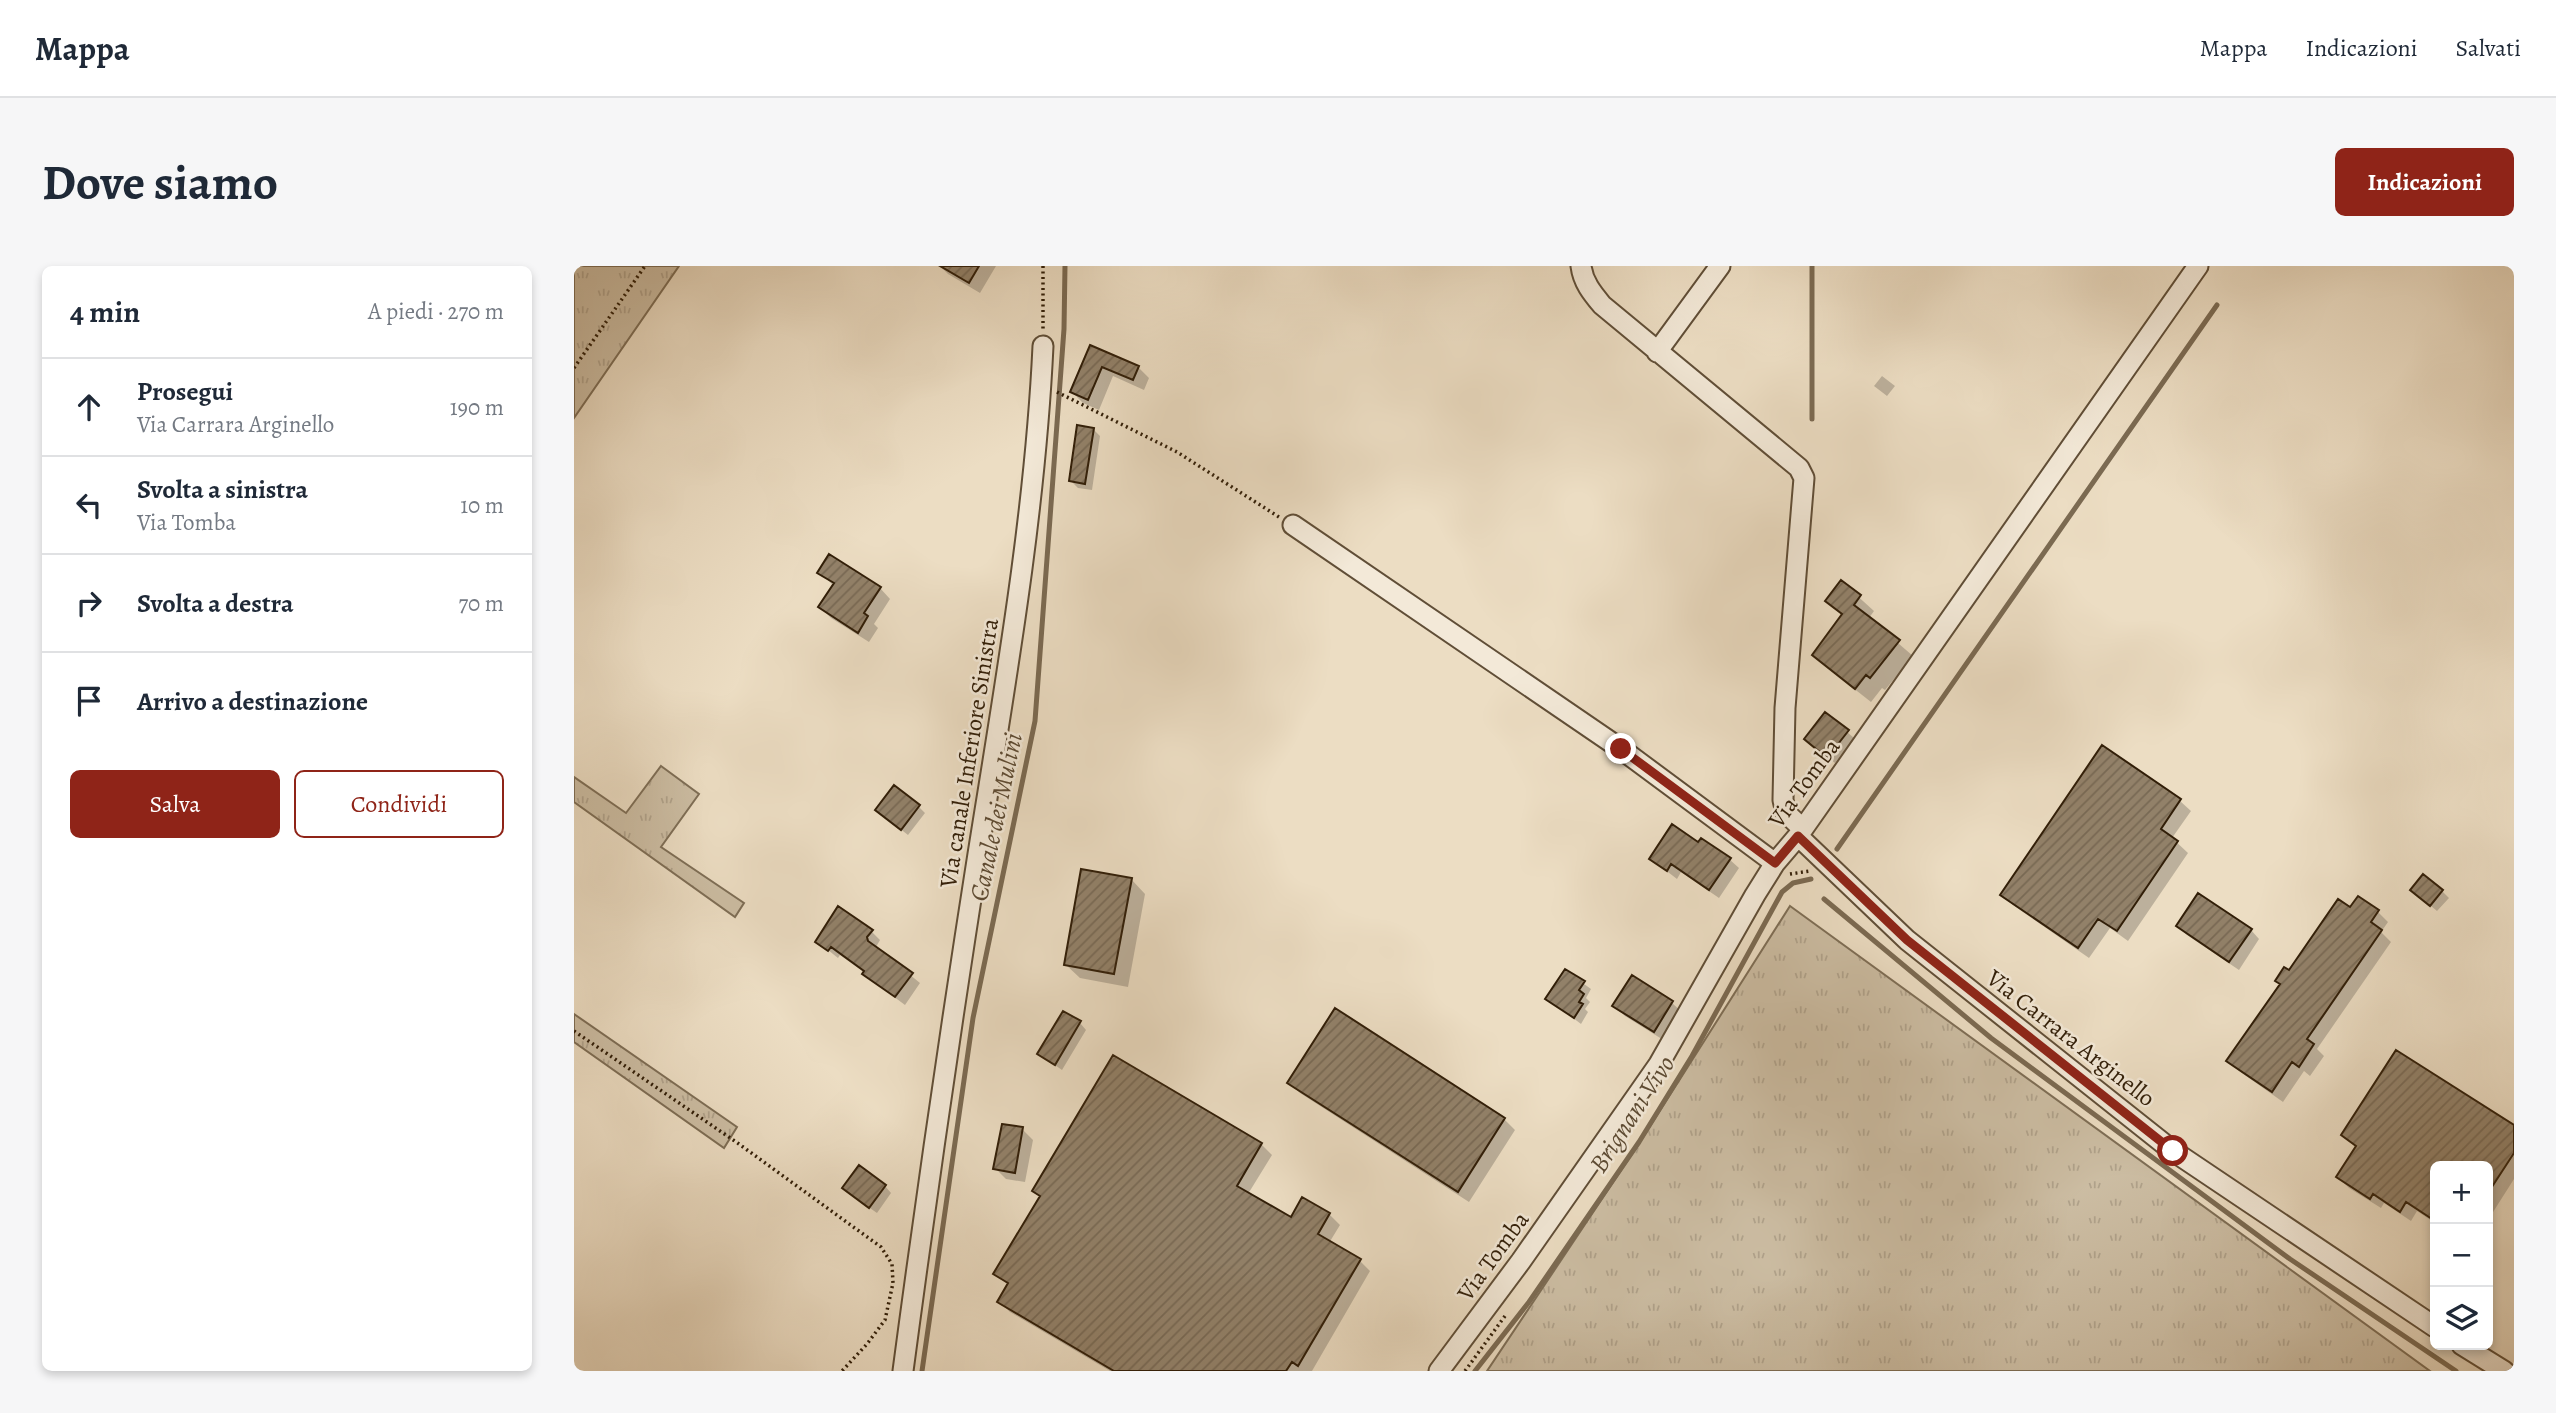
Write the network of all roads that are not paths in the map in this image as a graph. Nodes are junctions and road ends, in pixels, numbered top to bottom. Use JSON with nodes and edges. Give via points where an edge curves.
{"nodes":[{"id":1,"x":1581,"y":266,"type":"edge"},
{"id":2,"x":1720,"y":266,"type":"edge"},
{"id":3,"x":2198,"y":266,"type":"edge"},
{"id":4,"x":1043,"y":346,"type":"road end"},
{"id":5,"x":1657,"y":352,"type":"junction"},
{"id":6,"x":1293,"y":525,"type":"road end"},
{"id":7,"x":1800,"y":832,"type":"junction"},
{"id":8,"x":1775,"y":863,"type":"junction"},
{"id":9,"x":2430,"y":1323,"type":"edge"},
{"id":10,"x":2470,"y":1350,"type":"edge"},
{"id":11,"x":903,"y":1371,"type":"edge"},
{"id":12,"x":1439,"y":1371,"type":"edge"},
{"id":13,"x":2504,"y":1371,"type":"edge"}],
"edges":[{"from":1,"to":5,"type":"street","via":[[1590,291],[1602,305]]},
{"from":2,"to":5,"type":"street"},
{"from":3,"to":7,"type":"street","name":"Via Tomba"},
{"from":4,"to":11,"type":"street","name":"Via canale Inferiore Sinistra","via":[[1014,633]]},
{"from":5,"to":7,"type":"street","name":"Via Carrara Arginello","via":[[1799,468],[1804,478],[1785,708],[1783,800]]},
{"from":6,"to":8,"type":"street","via":[[1621,749]]},
{"from":7,"to":8,"type":"street","name":"Via Tomba"},
{"from":7,"to":9,"type":"street","name":"Via Carrara Arginello","via":[[1907,940],[2173,1151]]},
{"from":8,"to":12,"type":"street","name":"Via Tomba","via":[[1659,1064]]},
{"from":10,"to":13,"type":"street"}]}
